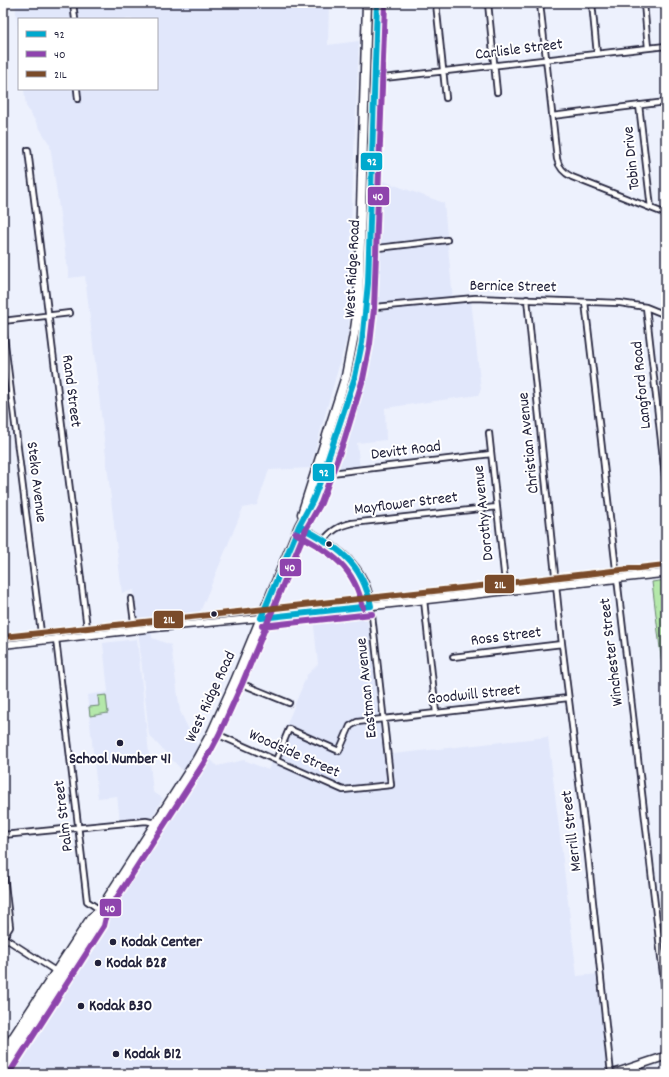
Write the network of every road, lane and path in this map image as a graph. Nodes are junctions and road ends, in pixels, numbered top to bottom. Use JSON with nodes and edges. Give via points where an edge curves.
{"nodes":[{"id":1,"x":73,"y":3,"type":"edge"},
{"id":2,"x":368,"y":3,"type":"edge"},
{"id":3,"x":377,"y":3,"type":"edge"},
{"id":4,"x":436,"y":3,"type":"edge"},
{"id":5,"x":488,"y":3,"type":"edge"},
{"id":6,"x":540,"y":3,"type":"edge"},
{"id":7,"x":592,"y":3,"type":"edge"},
{"id":8,"x":644,"y":3,"type":"edge"},
{"id":9,"x":74,"y":18,"type":"edge"},
{"id":10,"x":666,"y":46,"type":"edge"},
{"id":11,"x":648,"y":48,"type":"junction"},
{"id":12,"x":597,"y":54,"type":"junction"},
{"id":13,"x":546,"y":60,"type":"junction"},
{"id":14,"x":494,"y":66,"type":"junction"},
{"id":15,"x":443,"y":72,"type":"junction"},
{"id":16,"x":375,"y":79,"type":"junction"},
{"id":17,"x":77,"y":90,"type":"edge"},
{"id":18,"x":497,"y":92,"type":"dead end"},
{"id":19,"x":446,"y":98,"type":"dead end"},
{"id":20,"x":78,"y":99,"type":"dead end"},
{"id":21,"x":666,"y":102,"type":"edge"},
{"id":22,"x":640,"y":105,"type":"junction"},
{"id":23,"x":552,"y":116,"type":"junction"},
{"id":24,"x":28,"y":150,"type":"dead end"},
{"id":25,"x":651,"y":208,"type":"junction"},
{"id":26,"x":666,"y":214,"type":"edge"},
{"id":27,"x":447,"y":240,"type":"dead end"},
{"id":28,"x":369,"y":249,"type":"junction"},
{"id":29,"x":527,"y":299,"type":"junction"},
{"id":30,"x":585,"y":302,"type":"junction"},
{"id":31,"x":646,"y":307,"type":"junction"},
{"id":32,"x":362,"y":308,"type":"junction"},
{"id":33,"x":70,"y":313,"type":"dead end"},
{"id":34,"x":666,"y":315,"type":"edge"},
{"id":35,"x":48,"y":316,"type":"junction"},
{"id":36,"x":3,"y":321,"type":"edge"},
{"id":37,"x":3,"y":328,"type":"edge"},
{"id":38,"x":489,"y":433,"type":"dead end"},
{"id":39,"x":492,"y":454,"type":"junction"},
{"id":40,"x":323,"y":474,"type":"junction"},
{"id":41,"x":666,"y":485,"type":"edge"},
{"id":42,"x":496,"y":507,"type":"junction"},
{"id":43,"x":299,"y":526,"type":"junction"},
{"id":44,"x":324,"y":540,"type":"junction"},
{"id":45,"x":666,"y":573,"type":"edge"},
{"id":46,"x":616,"y":578,"type":"junction"},
{"id":47,"x":556,"y":585,"type":"junction"},
{"id":48,"x":506,"y":591,"type":"junction"},
{"id":49,"x":131,"y":599,"type":"dead end"},
{"id":50,"x":424,"y":600,"type":"junction"},
{"id":51,"x":370,"y":606,"type":"junction"},
{"id":52,"x":261,"y":618,"type":"junction"},
{"id":53,"x":136,"y":630,"type":"junction"},
{"id":54,"x":88,"y":636,"type":"junction"},
{"id":55,"x":56,"y":639,"type":"junction"},
{"id":56,"x":42,"y":640,"type":"junction"},
{"id":57,"x":562,"y":644,"type":"junction"},
{"id":58,"x":3,"y":645,"type":"edge"},
{"id":59,"x":453,"y":657,"type":"dead end"},
{"id":60,"x":235,"y":681,"type":"junction"},
{"id":61,"x":568,"y":698,"type":"junction"},
{"id":62,"x":289,"y":703,"type":"dead end"},
{"id":63,"x":436,"y":713,"type":"junction"},
{"id":64,"x":383,"y":719,"type":"junction"},
{"id":65,"x":212,"y":732,"type":"junction"},
{"id":66,"x":276,"y":760,"type":"junction"},
{"id":67,"x":391,"y":785,"type":"joint"},
{"id":68,"x":156,"y":823,"type":"junction"},
{"id":69,"x":78,"y":827,"type":"junction"},
{"id":70,"x":3,"y":835,"type":"edge"},
{"id":71,"x":3,"y":868,"type":"edge"},
{"id":72,"x":100,"y":910,"type":"junction"},
{"id":73,"x":3,"y":938,"type":"edge"},
{"id":74,"x":60,"y":973,"type":"junction"},
{"id":75,"x":666,"y":1000,"type":"edge"},
{"id":76,"x":3,"y":1053,"type":"edge"},
{"id":77,"x":666,"y":1056,"type":"edge"},
{"id":78,"x":3,"y":1068,"type":"edge"},
{"id":79,"x":612,"y":1074,"type":"edge"}],
"edges":[{"from":1,"to":9,"type":"street"},
{"from":2,"to":32,"type":"highway","name":"West Ridge Road"},
{"from":3,"to":16,"type":"highway","name":"West Ridge Road"},
{"from":4,"to":15,"type":"street"},
{"from":5,"to":14,"type":"street"},
{"from":6,"to":13,"type":"street"},
{"from":7,"to":12,"type":"street"},
{"from":8,"to":11,"type":"street"},
{"from":10,"to":11,"type":"street","name":"Carlisle Street"},
{"from":11,"to":12,"type":"street","name":"Carlisle Street"},
{"from":12,"to":13,"type":"street","name":"Carlisle Street"},
{"from":13,"to":14,"type":"street","name":"Carlisle Street"},
{"from":13,"to":23,"type":"street"},
{"from":14,"to":15,"type":"street","name":"Carlisle Street"},
{"from":14,"to":18,"type":"street"},
{"from":15,"to":16,"type":"street","name":"Carlisle Street"},
{"from":15,"to":19,"type":"street"},
{"from":16,"to":28,"type":"highway","name":"West Ridge Road"},
{"from":17,"to":20,"type":"street"},
{"from":21,"to":22,"type":"street"},
{"from":22,"to":23,"type":"street"},
{"from":22,"to":25,"type":"street","name":"Tobin Drive"},
{"from":23,"to":25,"type":"street","via":[[557,159],[563,172]]},
{"from":24,"to":35,"type":"street","name":"Rand Street"},
{"from":25,"to":26,"type":"street"},
{"from":27,"to":28,"type":"street"},
{"from":28,"to":32,"type":"highway","name":"West Ridge Road"},
{"from":29,"to":30,"type":"street","name":"Bernice Street"},
{"from":29,"to":32,"type":"street","name":"Bernice Street","via":[[462,298]]},
{"from":29,"to":47,"type":"street","name":"Christian Avenue"},
{"from":30,"to":31,"type":"street","name":"Bernice Street"},
{"from":30,"to":46,"type":"street","name":"Winchester Street"},
{"from":31,"to":34,"type":"street","name":"Bernice Street"},
{"from":31,"to":41,"type":"street","name":"Langford Road"},
{"from":32,"to":40,"type":"highway","name":"West Ridge Road","via":[[362,343],[355,377]]},
{"from":32,"to":43,"type":"highway","name":"West Ridge Road","via":[[355,329],[346,376]]},
{"from":33,"to":35,"type":"street"},
{"from":35,"to":36,"type":"street"},
{"from":35,"to":54,"type":"street","name":"Rand Street"},
{"from":37,"to":56,"type":"street","name":"Steko Avenue"},
{"from":38,"to":39,"type":"street","name":"Dorothy Avenue"},
{"from":39,"to":40,"type":"street","name":"Devitt Road"},
{"from":39,"to":42,"type":"street","name":"Dorothy Avenue"},
{"from":40,"to":43,"type":"highway","name":"West Ridge Road"},
{"from":42,"to":44,"type":"street","name":"Mayflower Street","via":[[352,523],[331,531]]},
{"from":42,"to":48,"type":"street","name":"Dorothy Avenue"},
{"from":43,"to":44,"type":"street","name":"Eastman Avenue"},
{"from":43,"to":52,"type":"highway","name":"West Ridge Road"},
{"from":44,"to":51,"type":"street","name":"Eastman Avenue","via":[[358,569],[370,596]]},
{"from":45,"to":46,"type":"main road"},
{"from":46,"to":47,"type":"main road"},
{"from":46,"to":75,"type":"street","name":"Winchester Street"},
{"from":47,"to":48,"type":"main road"},
{"from":47,"to":57,"type":"street","name":"Merrill Street"},
{"from":48,"to":50,"type":"main road"},
{"from":49,"to":53,"type":"street"},
{"from":50,"to":51,"type":"main road"},
{"from":50,"to":63,"type":"street"},
{"from":51,"to":52,"type":"main road"},
{"from":51,"to":64,"type":"street","name":"Eastman Avenue"},
{"from":52,"to":53,"type":"street"},
{"from":52,"to":60,"type":"highway","name":"West Ridge Road"},
{"from":53,"to":54,"type":"street"},
{"from":54,"to":55,"type":"street"},
{"from":55,"to":56,"type":"street"},
{"from":55,"to":69,"type":"street","name":"Palm Street"},
{"from":56,"to":58,"type":"street"},
{"from":57,"to":59,"type":"street","name":"Ross Street"},
{"from":57,"to":61,"type":"street","name":"Merrill Street"},
{"from":60,"to":62,"type":"street"},
{"from":60,"to":65,"type":"highway","name":"West Ridge Road"},
{"from":61,"to":63,"type":"street","name":"Goodwill Street"},
{"from":61,"to":79,"type":"street","name":"Merrill Street"},
{"from":63,"to":64,"type":"street","name":"Goodwill Street"},
{"from":64,"to":66,"type":"street","name":"Goodwill Street","via":[[353,723],[339,751],[289,729]]},
{"from":64,"to":67,"type":"street","name":"Eastman Avenue"},
{"from":65,"to":66,"type":"street","name":"Woodside Street"},
{"from":65,"to":68,"type":"highway","name":"West Ridge Road"},
{"from":66,"to":67,"type":"street","name":"Woodside Street","via":[[343,790]]},
{"from":68,"to":69,"type":"street","via":[[146,821]]},
{"from":68,"to":72,"type":"highway","name":"West Ridge Road"},
{"from":69,"to":70,"type":"street"},
{"from":69,"to":72,"type":"street","name":"Palm Street","via":[[87,901]]},
{"from":71,"to":73,"type":"street","via":[[10,927]]},
{"from":72,"to":74,"type":"highway","name":"West Ridge Road","via":[[97,922]]},
{"from":73,"to":74,"type":"street"},
{"from":74,"to":76,"type":"highway","name":"West Ridge Road"},
{"from":74,"to":78,"type":"highway","name":"West Ridge Road"},
{"from":77,"to":79,"type":"main road"}]}
